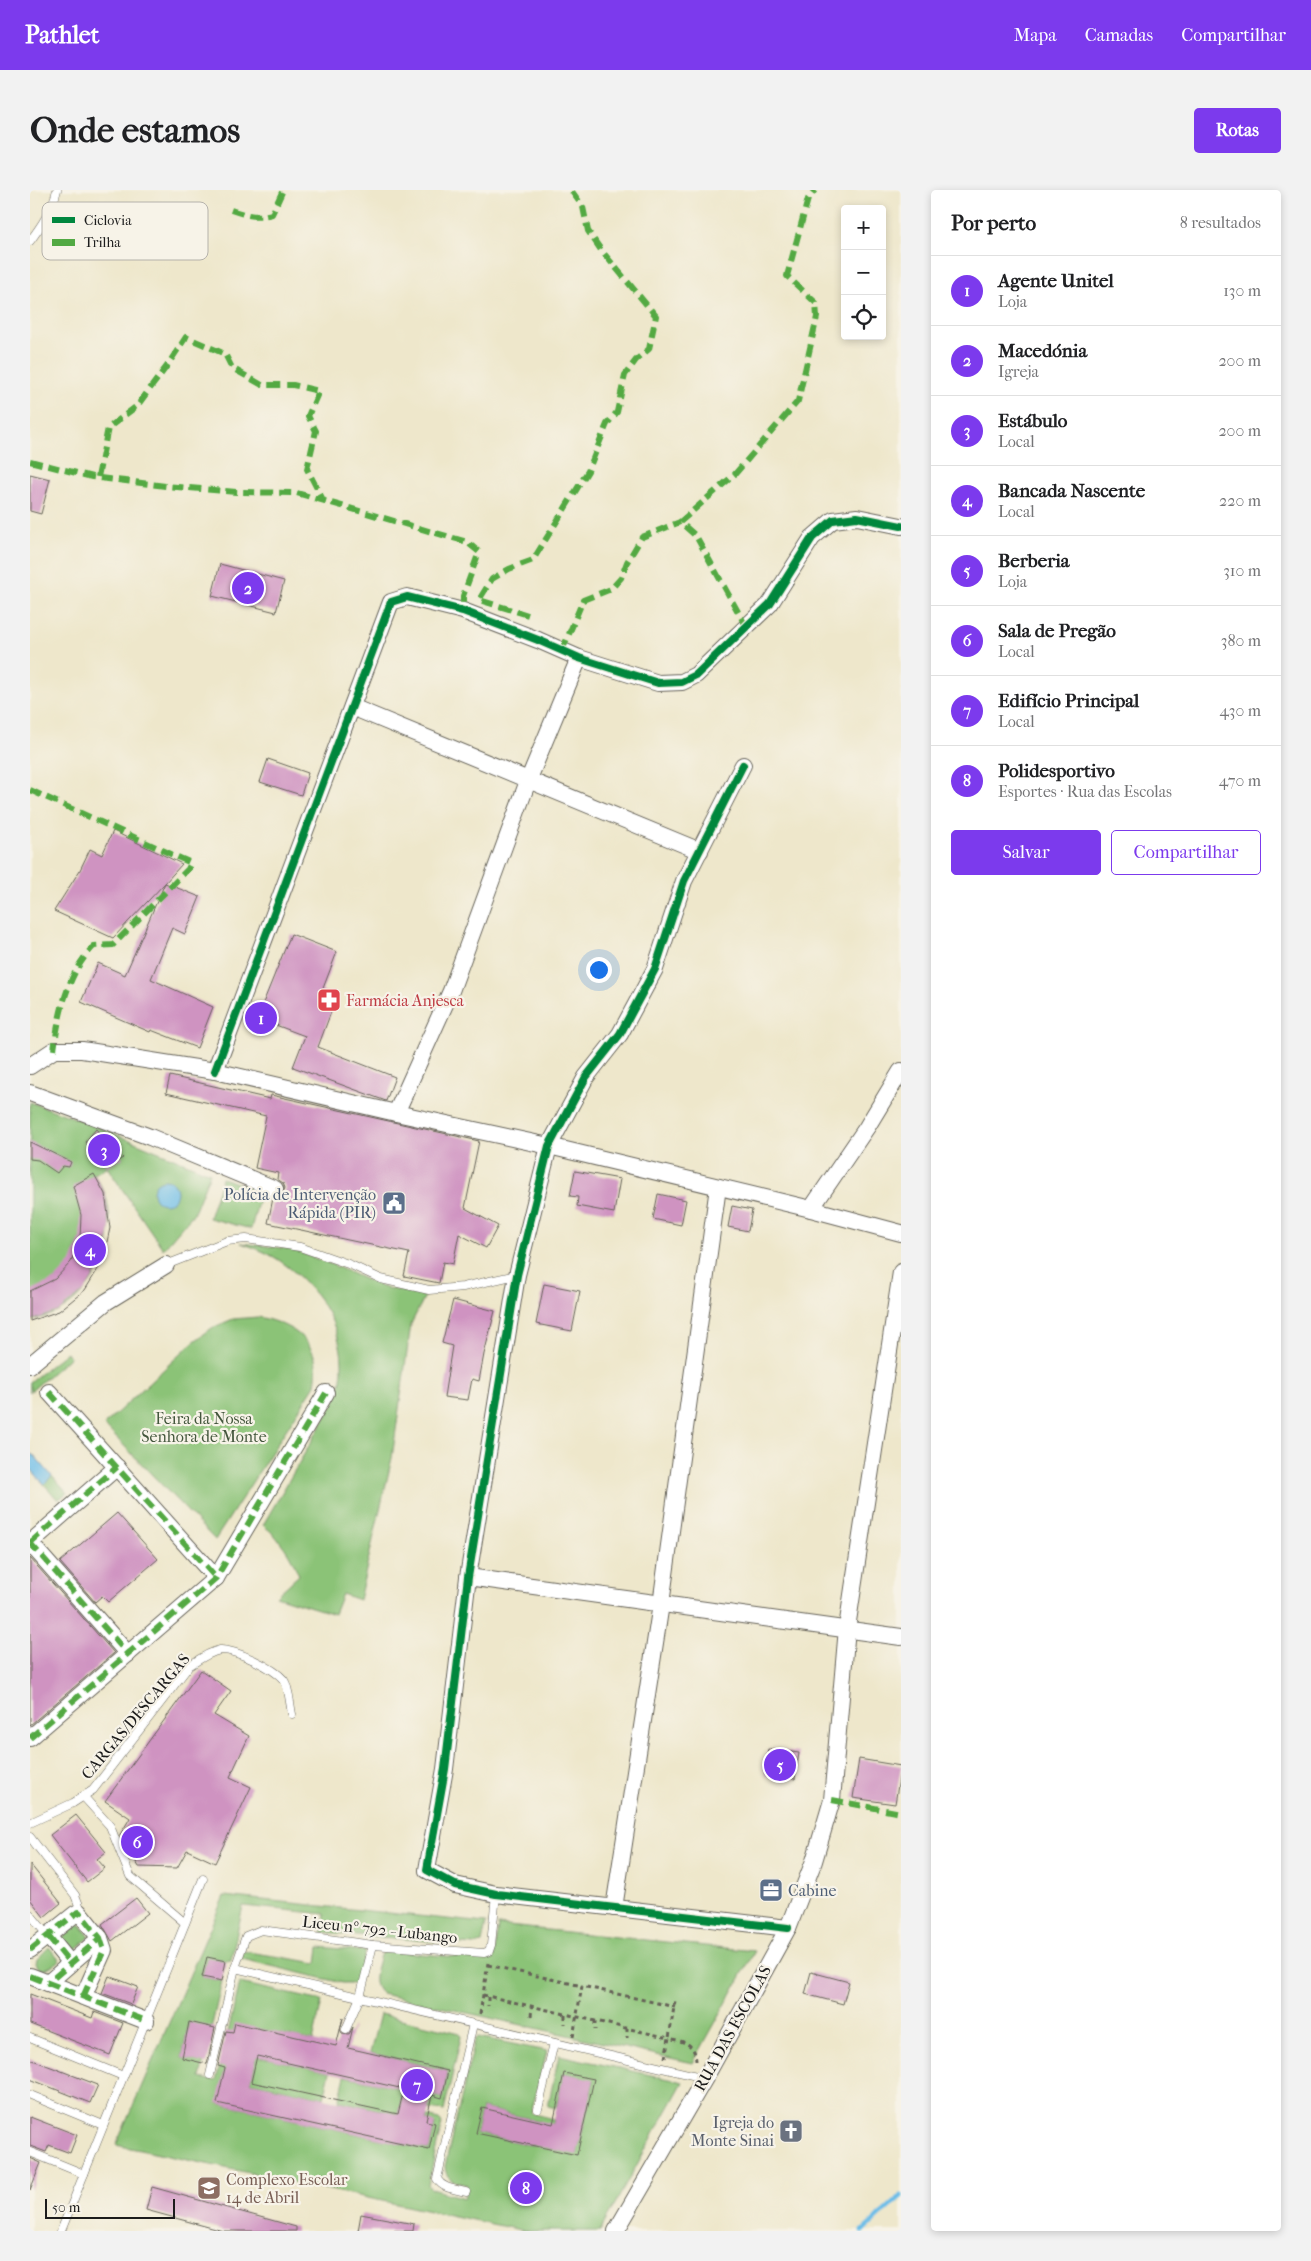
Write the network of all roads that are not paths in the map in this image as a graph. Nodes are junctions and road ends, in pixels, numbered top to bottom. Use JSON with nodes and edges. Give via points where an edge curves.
{"nodes":[{"id":1,"x":42,"y":224,"type":"edge"},
{"id":2,"x":30,"y":241,"type":"edge"},
{"id":3,"x":901,"y":526,"type":"edge"},
{"id":4,"x":578,"y":658,"type":"junction"},
{"id":5,"x":352,"y":707,"type":"junction"},
{"id":6,"x":743,"y":765,"type":"dead end"},
{"id":7,"x":528,"y":781,"type":"junction"},
{"id":8,"x":700,"y":851,"type":"junction"},
{"id":9,"x":30,"y":1066,"type":"edge"},
{"id":10,"x":215,"y":1070,"type":"junction"},
{"id":11,"x":901,"y":1071,"type":"edge"},
{"id":12,"x":30,"y":1093,"type":"edge"},
{"id":13,"x":396,"y":1113,"type":"junction"},
{"id":14,"x":549,"y":1146,"type":"junction"},
{"id":15,"x":718,"y":1188,"type":"junction"},
{"id":16,"x":275,"y":1189,"type":"dead end"},
{"id":17,"x":811,"y":1209,"type":"junction"},
{"id":18,"x":901,"y":1233,"type":"edge"},
{"id":19,"x":166,"y":1265,"type":"joint"},
{"id":20,"x":901,"y":1272,"type":"edge"},
{"id":21,"x":518,"y":1274,"type":"junction"},
{"id":22,"x":30,"y":1365,"type":"edge"},
{"id":23,"x":49,"y":1392,"type":"dead end"},
{"id":24,"x":326,"y":1393,"type":"dead end"},
{"id":25,"x":117,"y":1467,"type":"junction"},
{"id":26,"x":30,"y":1543,"type":"edge"},
{"id":27,"x":468,"y":1577,"type":"junction"},
{"id":28,"x":216,"y":1578,"type":"junction"},
{"id":29,"x":661,"y":1604,"type":"junction"},
{"id":30,"x":847,"y":1628,"type":"junction"},
{"id":31,"x":901,"y":1637,"type":"edge"},
{"id":32,"x":128,"y":1654,"type":"junction"},
{"id":33,"x":292,"y":1714,"type":"dead end"},
{"id":34,"x":30,"y":1738,"type":"edge"},
{"id":35,"x":84,"y":1796,"type":"junction"},
{"id":36,"x":30,"y":1823,"type":"edge"},
{"id":37,"x":30,"y":1837,"type":"edge"},
{"id":38,"x":203,"y":1879,"type":"dead end"},
{"id":39,"x":496,"y":1894,"type":"junction"},
{"id":40,"x":614,"y":1908,"type":"junction"},
{"id":41,"x":30,"y":1914,"type":"edge"},
{"id":42,"x":81,"y":1914,"type":"junction"},
{"id":43,"x":186,"y":1923,"type":"junction"},
{"id":44,"x":788,"y":1928,"type":"junction"},
{"id":45,"x":48,"y":1936,"type":"junction"},
{"id":46,"x":100,"y":1938,"type":"junction"},
{"id":47,"x":373,"y":1945,"type":"junction"},
{"id":48,"x":30,"y":1950,"type":"edge"},
{"id":49,"x":70,"y":1963,"type":"junction"},
{"id":50,"x":234,"y":1968,"type":"junction"},
{"id":51,"x":30,"y":1976,"type":"edge"},
{"id":52,"x":48,"y":1983,"type":"junction"},
{"id":53,"x":360,"y":1997,"type":"junction"},
{"id":54,"x":84,"y":1998,"type":"junction"},
{"id":55,"x":146,"y":2021,"type":"junction"},
{"id":56,"x":475,"y":2025,"type":"junction"},
{"id":57,"x":346,"y":2029,"type":"dead end"},
{"id":58,"x":30,"y":2038,"type":"edge"},
{"id":59,"x":554,"y":2043,"type":"junction"},
{"id":60,"x":210,"y":2075,"type":"dead end"},
{"id":61,"x":123,"y":2076,"type":"junction"},
{"id":62,"x":700,"y":2078,"type":"junction"},
{"id":63,"x":30,"y":2095,"type":"edge"},
{"id":64,"x":538,"y":2109,"type":"dead end"},
{"id":65,"x":103,"y":2125,"type":"junction"},
{"id":66,"x":30,"y":2152,"type":"edge"},
{"id":67,"x":84,"y":2174,"type":"junction"},
{"id":68,"x":466,"y":2192,"type":"dead end"},
{"id":69,"x":61,"y":2231,"type":"edge"},
{"id":70,"x":616,"y":2231,"type":"edge"}],
"edges":[{"from":1,"to":2,"type":"lane"},
{"from":3,"to":4,"type":"street","via":[[857,517],[833,520],[812,538],[770,604],[696,675],[682,682],[658,683]]},
{"from":4,"to":5,"type":"street","via":[[463,611],[407,597],[391,602]]},
{"from":4,"to":7,"type":"street"},
{"from":5,"to":7,"type":"street"},
{"from":5,"to":10,"type":"street"},
{"from":6,"to":8,"type":"street"},
{"from":7,"to":8,"type":"street"},
{"from":7,"to":13,"type":"street","via":[[451,991]]},
{"from":8,"to":14,"type":"street","via":[[684,882],[655,969],[620,1034],[586,1076]]},
{"from":9,"to":10,"type":"street","via":[[54,1050],[82,1050]]},
{"from":10,"to":13,"type":"street"},
{"from":11,"to":17,"type":"street"},
{"from":12,"to":16,"type":"street","via":[[150,1137]]},
{"from":13,"to":14,"type":"street"},
{"from":14,"to":15,"type":"street"},
{"from":14,"to":21,"type":"street"},
{"from":15,"to":17,"type":"street"},
{"from":15,"to":29,"type":"street"},
{"from":17,"to":18,"type":"street"},
{"from":19,"to":21,"type":"lane","via":[[227,1241],[246,1239],[300,1247],[381,1279],[429,1290],[463,1287]]},
{"from":19,"to":22,"type":"street","via":[[106,1302]]},
{"from":20,"to":30,"type":"street","name":"RUA DAS ESCOLAS"},
{"from":21,"to":27,"type":"street"},
{"from":23,"to":25,"type":"street"},
{"from":24,"to":28,"type":"street"},
{"from":25,"to":26,"type":"street"},
{"from":25,"to":28,"type":"street"},
{"from":26,"to":32,"type":"street"},
{"from":27,"to":29,"type":"street"},
{"from":27,"to":39,"type":"street","via":[[445,1769],[427,1870],[455,1885]]},
{"from":28,"to":32,"type":"street"},
{"from":29,"to":30,"type":"street"},
{"from":29,"to":40,"type":"street"},
{"from":30,"to":31,"type":"street"},
{"from":30,"to":44,"type":"street","name":"RUA DAS ESCOLAS","via":[[832,1800],[814,1861]]},
{"from":32,"to":34,"type":"street"},
{"from":33,"to":35,"type":"lane","name":"CARGAS/DESCARGAS","via":[[285,1681],[268,1667],[221,1650],[202,1657],[189,1666],[93,1790]]},
{"from":35,"to":36,"type":"lane","name":"CARGAS/DESCARGAS"},
{"from":35,"to":43,"type":"lane","name":"CARGAS/DESCARGAS","via":[[110,1826],[130,1876]]},
{"from":37,"to":42,"type":"lane","via":[[75,1895]]},
{"from":38,"to":43,"type":"lane"},
{"from":39,"to":40,"type":"street"},
{"from":39,"to":47,"type":"lane","name":"Liceu nº 792 - Lubango","via":[[491,1945],[484,1953]]},
{"from":40,"to":44,"type":"street"},
{"from":41,"to":45,"type":"lane"},
{"from":42,"to":45,"type":"street","via":[[74,1914]]},
{"from":42,"to":46,"type":"street"},
{"from":43,"to":55,"type":"lane"},
{"from":44,"to":62,"type":"street","name":"RUA DAS ESCOLAS"},
{"from":45,"to":48,"type":"street"},
{"from":45,"to":49,"type":"street"},
{"from":46,"to":49,"type":"street"},
{"from":46,"to":54,"type":"street","via":[[104,1950]]},
{"from":47,"to":50,"type":"lane","name":"Liceu nº 792 - Lubango","via":[[261,1930],[246,1936]]},
{"from":47,"to":53,"type":"lane"},
{"from":49,"to":52,"type":"street"},
{"from":50,"to":53,"type":"lane"},
{"from":50,"to":60,"type":"lane","name":"Liceu nº 792 - Lubango"},
{"from":51,"to":52,"type":"street"},
{"from":52,"to":54,"type":"street"},
{"from":53,"to":56,"type":"lane"},
{"from":53,"to":57,"type":"lane"},
{"from":54,"to":55,"type":"street"},
{"from":55,"to":61,"type":"lane"},
{"from":56,"to":59,"type":"lane"},
{"from":56,"to":68,"type":"lane","via":[[437,2172],[440,2184]]},
{"from":58,"to":61,"type":"lane"},
{"from":59,"to":62,"type":"lane"},
{"from":59,"to":64,"type":"lane"},
{"from":61,"to":65,"type":"lane"},
{"from":62,"to":70,"type":"street","name":"RUA DAS ESCOLAS"},
{"from":63,"to":65,"type":"lane"},
{"from":65,"to":67,"type":"lane"},
{"from":66,"to":67,"type":"lane"},
{"from":67,"to":69,"type":"lane"}]}
